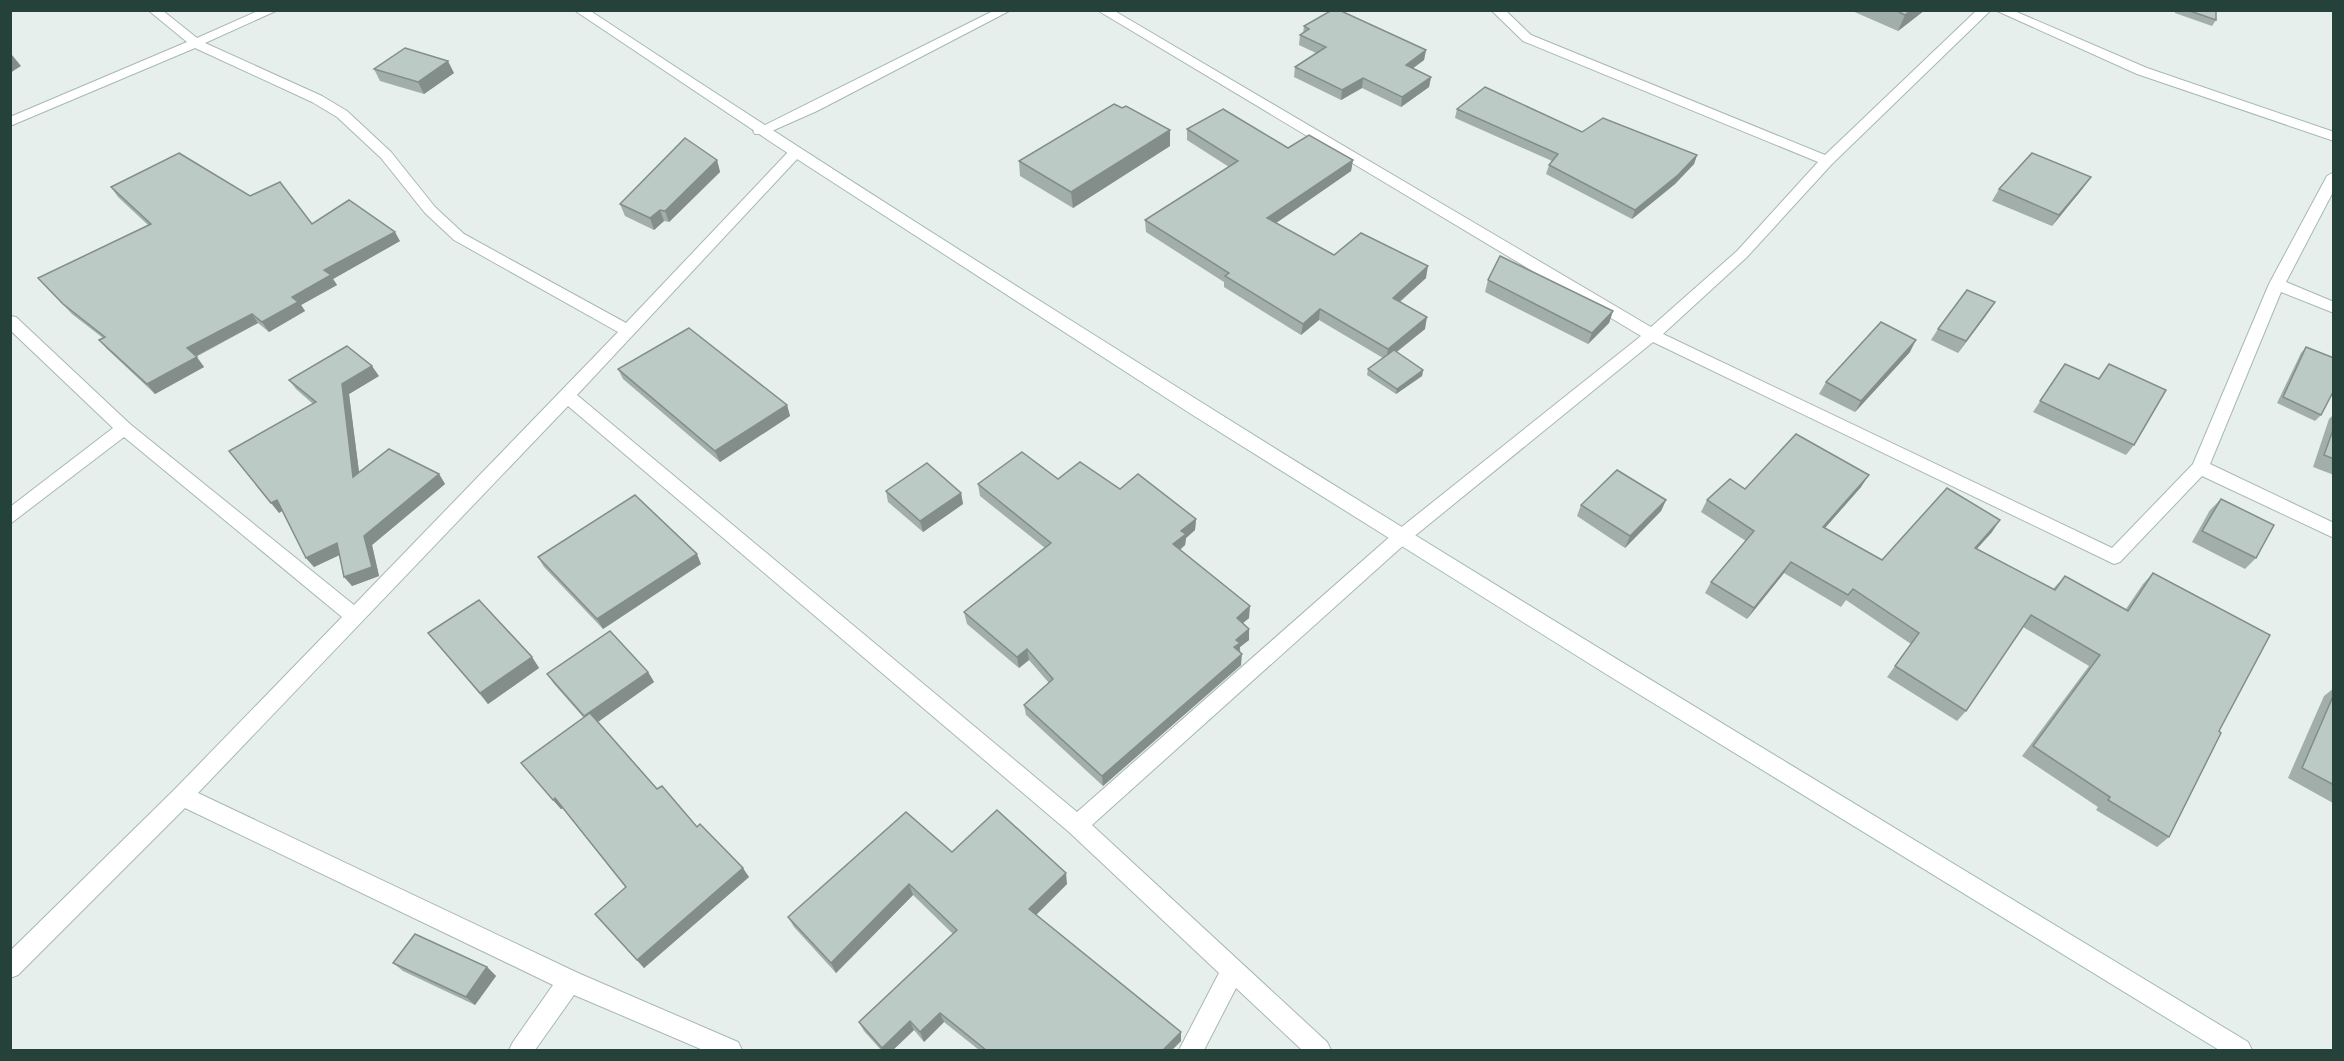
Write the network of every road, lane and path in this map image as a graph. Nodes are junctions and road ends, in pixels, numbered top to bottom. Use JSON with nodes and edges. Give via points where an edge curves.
{"nodes":[{"id":1,"x":154,"y":10,"type":"edge"},
{"id":2,"x":272,"y":10,"type":"edge"},
{"id":3,"x":580,"y":10,"type":"edge"},
{"id":4,"x":1005,"y":10,"type":"edge"},
{"id":5,"x":1103,"y":10,"type":"edge"},
{"id":6,"x":1497,"y":10,"type":"edge"},
{"id":7,"x":1984,"y":10,"type":"edge"},
{"id":8,"x":2001,"y":10,"type":"edge"},
{"id":9,"x":197,"y":44,"type":"junction"},
{"id":10,"x":10,"y":122,"type":"edge"},
{"id":11,"x":760,"y":131,"type":"junction"},
{"id":12,"x":2334,"y":137,"type":"edge"},
{"id":13,"x":794,"y":154,"type":"junction"},
{"id":14,"x":1827,"y":161,"type":"junction"},
{"id":15,"x":2334,"y":176,"type":"edge"},
{"id":16,"x":2277,"y":284,"type":"junction"},
{"id":17,"x":2334,"y":308,"type":"edge"},
{"id":18,"x":10,"y":321,"type":"edge"},
{"id":19,"x":626,"y":330,"type":"junction"},
{"id":20,"x":1652,"y":335,"type":"junction"},
{"id":21,"x":567,"y":396,"type":"junction"},
{"id":22,"x":124,"y":428,"type":"junction"},
{"id":23,"x":2200,"y":467,"type":"junction"},
{"id":24,"x":10,"y":517,"type":"edge"},
{"id":25,"x":2334,"y":531,"type":"edge"},
{"id":26,"x":1400,"y":538,"type":"junction"},
{"id":27,"x":355,"y":617,"type":"junction"},
{"id":28,"x":183,"y":796,"type":"junction"},
{"id":29,"x":1077,"y":825,"type":"junction"},
{"id":30,"x":10,"y":968,"type":"edge"},
{"id":31,"x":1233,"y":970,"type":"junction"},
{"id":32,"x":570,"y":981,"type":"junction"},
{"id":33,"x":521,"y":1050,"type":"edge"},
{"id":34,"x":730,"y":1050,"type":"edge"},
{"id":35,"x":1191,"y":1050,"type":"edge"},
{"id":36,"x":1318,"y":1050,"type":"edge"},
{"id":37,"x":2240,"y":1050,"type":"edge"}],
"edges":[{"from":1,"to":9,"type":"street"},
{"from":2,"to":9,"type":"street"},
{"from":3,"to":11,"type":"street"},
{"from":4,"to":11,"type":"street"},
{"from":5,"to":20,"type":"street"},
{"from":6,"to":14,"type":"street","via":[[1527,38]]},
{"from":7,"to":14,"type":"street"},
{"from":8,"to":12,"type":"street","via":[[2142,71]]},
{"from":9,"to":10,"type":"street"},
{"from":9,"to":19,"type":"street","via":[[342,114],[386,155],[430,210],[459,237]]},
{"from":11,"to":13,"type":"street"},
{"from":13,"to":19,"type":"street"},
{"from":13,"to":26,"type":"street"},
{"from":14,"to":20,"type":"street","via":[[1742,254]]},
{"from":15,"to":16,"type":"street"},
{"from":16,"to":17,"type":"street"},
{"from":16,"to":23,"type":"street"},
{"from":18,"to":22,"type":"street"},
{"from":19,"to":21,"type":"street"},
{"from":20,"to":23,"type":"street","via":[[2114,557]]},
{"from":20,"to":26,"type":"street"},
{"from":21,"to":27,"type":"street"},
{"from":21,"to":29,"type":"street"},
{"from":22,"to":24,"type":"street"},
{"from":22,"to":27,"type":"street"},
{"from":23,"to":25,"type":"street"},
{"from":26,"to":29,"type":"street"},
{"from":26,"to":37,"type":"street"},
{"from":27,"to":28,"type":"street"},
{"from":28,"to":30,"type":"street"},
{"from":28,"to":32,"type":"street"},
{"from":29,"to":31,"type":"street"},
{"from":31,"to":35,"type":"street"},
{"from":31,"to":36,"type":"street"},
{"from":32,"to":33,"type":"street"},
{"from":32,"to":34,"type":"street"}]}
